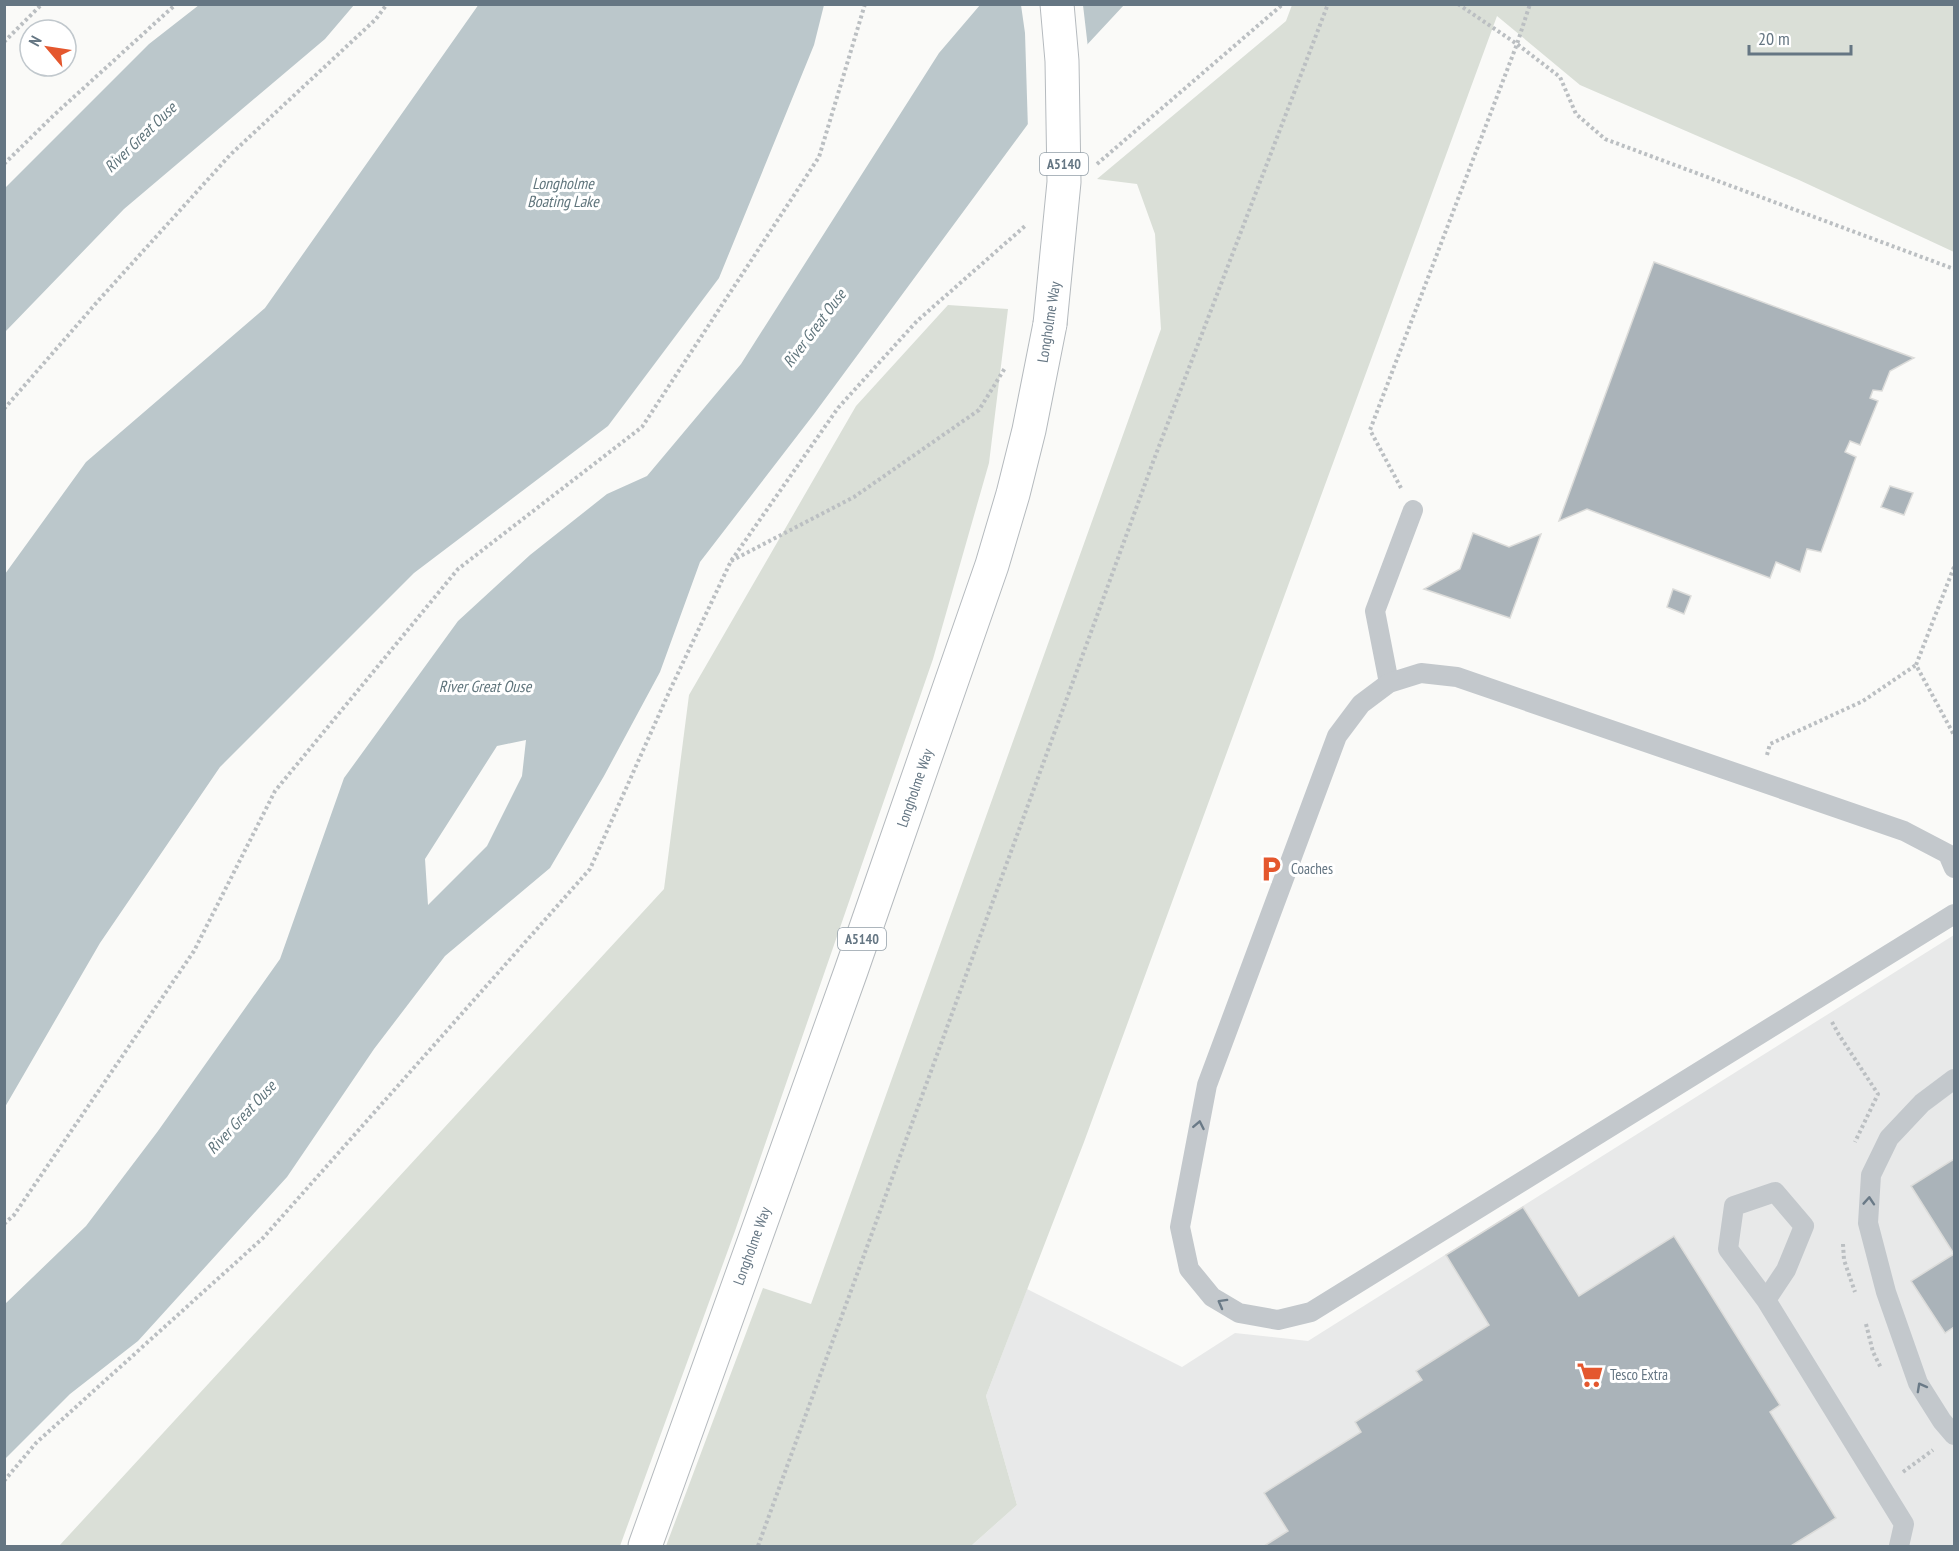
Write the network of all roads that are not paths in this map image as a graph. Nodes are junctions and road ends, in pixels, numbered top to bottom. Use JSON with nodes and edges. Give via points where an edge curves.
{"nodes":[{"id":1,"x":1057,"y":4,"type":"edge"},
{"id":2,"x":1413,"y":510,"type":"road end"},
{"id":3,"x":1389,"y":684,"type":"junction"},
{"id":4,"x":1954,"y":868,"type":"edge"},
{"id":5,"x":1954,"y":914,"type":"edge"},
{"id":6,"x":1954,"y":1079,"type":"edge"},
{"id":7,"x":1766,"y":1300,"type":"junction"},
{"id":8,"x":1954,"y":1435,"type":"edge"},
{"id":9,"x":645,"y":1546,"type":"edge"},
{"id":10,"x":1899,"y":1546,"type":"edge"}],
"edges":[{"from":1,"to":9,"type":"main road","name":"Longholme Way","number":"A5140","bridge":true,"via":[[1064,182],[1050,324],[1013,494],[851,971]]},
{"from":2,"to":3,"type":"lane","via":[[1375,611]]},
{"from":3,"to":4,"type":"lane","via":[[1421,673],[1457,677],[1904,831],[1948,854]]},
{"from":5,"to":3,"type":"lane","one_way":true,"via":[[1311,1312],[1278,1320],[1239,1312],[1212,1297],[1190,1269],[1180,1227],[1207,1085],[1337,736],[1361,704]]},
{"from":8,"to":6,"type":"lane","one_way":true,"via":[[1918,1383],[1886,1292],[1868,1222],[1871,1175],[1889,1138],[1922,1103]]},
{"from":7,"to":7,"type":"lane","via":[[1728,1249],[1734,1206],[1775,1192],[1804,1226],[1786,1270]]},
{"from":7,"to":10,"type":"lane","via":[[1904,1524]]}]}
